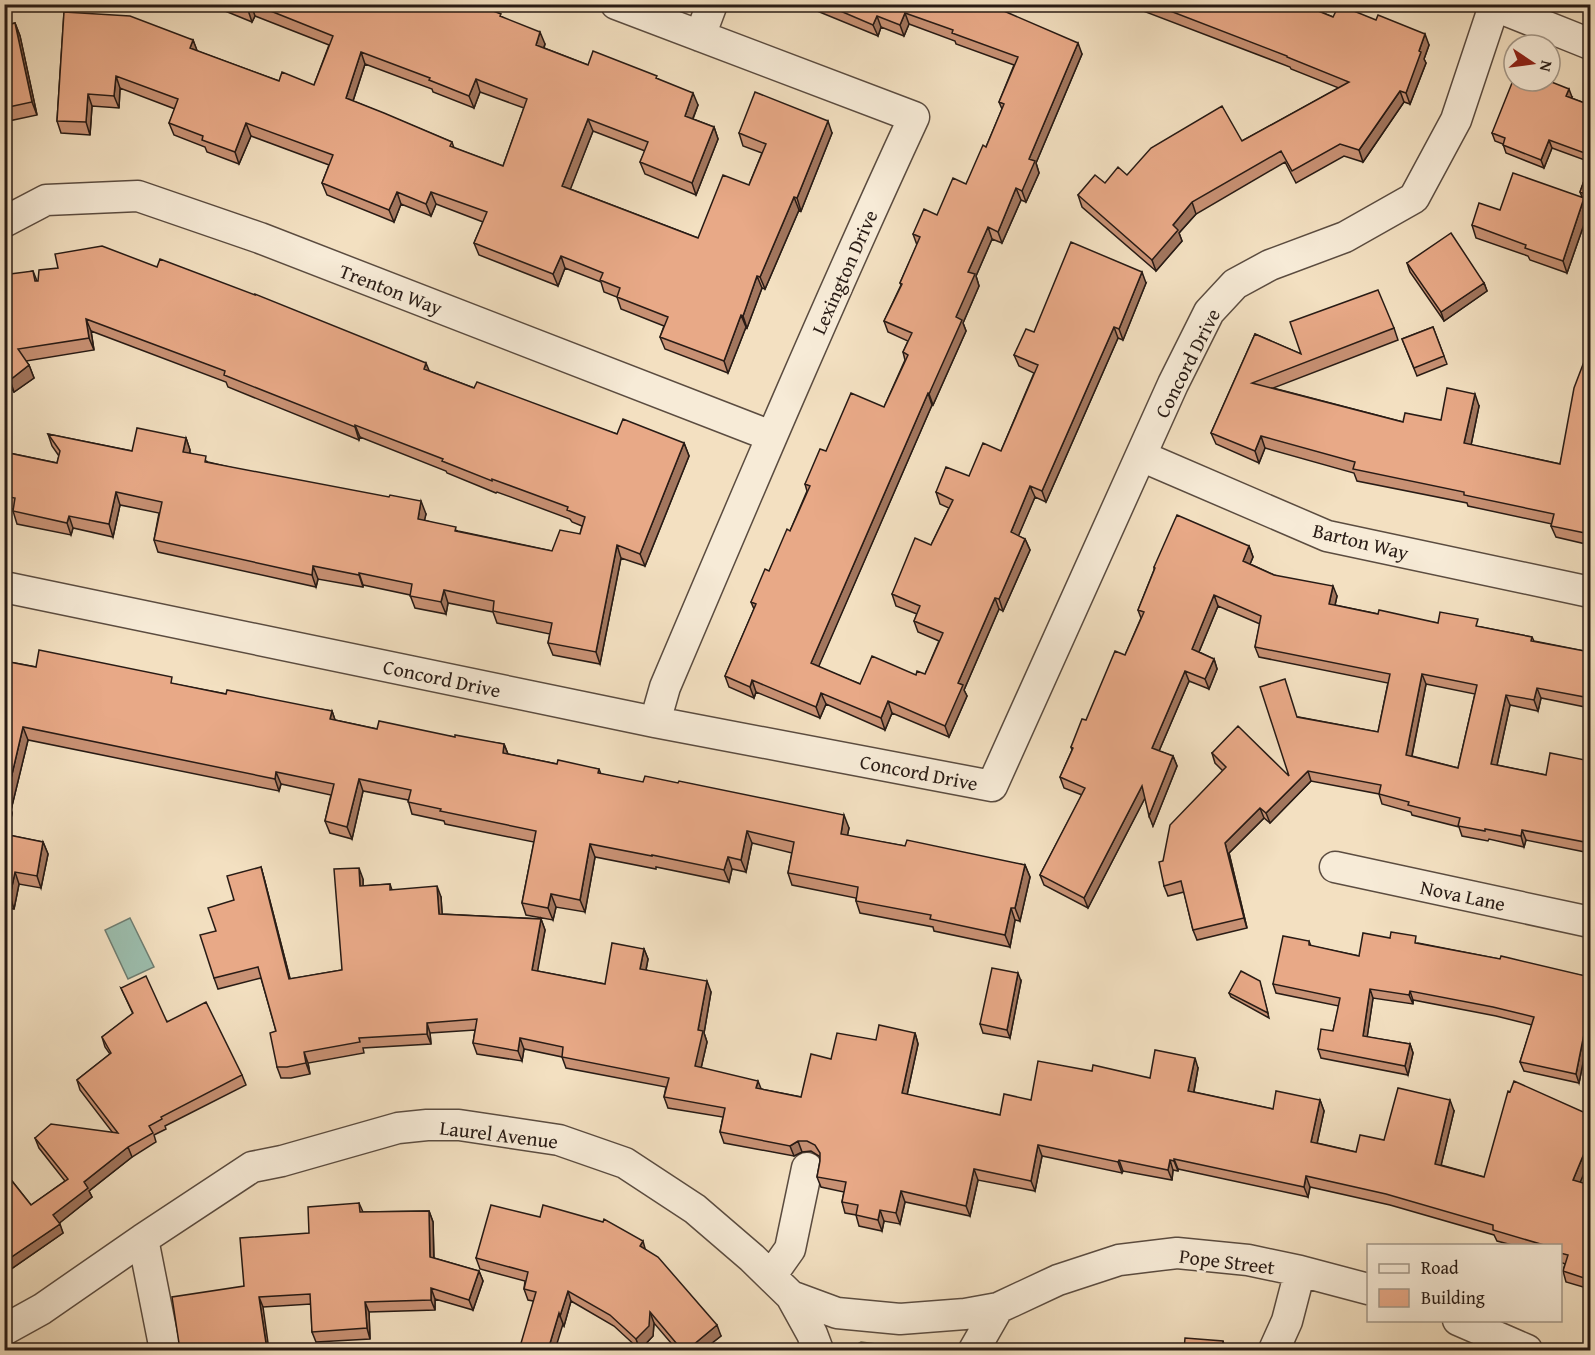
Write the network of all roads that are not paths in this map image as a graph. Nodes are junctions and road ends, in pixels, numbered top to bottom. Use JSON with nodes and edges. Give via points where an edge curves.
{"nodes":[{"id":1,"x":616,"y":4,"type":"edge"},
{"id":2,"x":712,"y":4,"type":"edge"},
{"id":3,"x":1492,"y":5,"type":"edge"},
{"id":4,"x":700,"y":36,"type":"junction"},
{"id":5,"x":1590,"y":44,"type":"edge"},
{"id":6,"x":4,"y":222,"type":"edge"},
{"id":7,"x":771,"y":436,"type":"junction"},
{"id":8,"x":1142,"y":456,"type":"junction"},
{"id":9,"x":4,"y":587,"type":"edge"},
{"id":10,"x":1590,"y":592,"type":"edge"},
{"id":11,"x":655,"y":722,"type":"junction"},
{"id":12,"x":1335,"y":867,"type":"dead end"},
{"id":13,"x":1590,"y":922,"type":"edge"},
{"id":14,"x":807,"y":1168,"type":"dead end"},
{"id":15,"x":143,"y":1239,"type":"junction"},
{"id":16,"x":1300,"y":1271,"type":"junction"},
{"id":17,"x":781,"y":1286,"type":"junction"},
{"id":18,"x":1367,"y":1289,"type":"edge"},
{"id":19,"x":998,"y":1308,"type":"junction"},
{"id":20,"x":1463,"y":1322,"type":"edge"},
{"id":21,"x":4,"y":1330,"type":"edge"},
{"id":22,"x":165,"y":1350,"type":"edge"},
{"id":23,"x":818,"y":1350,"type":"edge"},
{"id":24,"x":974,"y":1350,"type":"edge"},
{"id":25,"x":1274,"y":1350,"type":"edge"},
{"id":26,"x":1527,"y":1350,"type":"edge"}],
"edges":[{"from":1,"to":4,"type":"street","name":"Lexington Drive"},
{"from":2,"to":4,"type":"street"},
{"from":3,"to":5,"type":"street"},
{"from":3,"to":8,"type":"street","name":"Concord Drive","via":[[1456,120],[1414,198],[1345,237],[1270,265],[1235,284],[1209,312]]},
{"from":4,"to":7,"type":"street","name":"Lexington Drive","via":[[914,117]]},
{"from":6,"to":7,"type":"street","name":"Trenton Way","via":[[46,200],[138,196],[260,238]]},
{"from":7,"to":11,"type":"street","name":"Lexington Drive","via":[[665,687]]},
{"from":8,"to":10,"type":"street","name":"Barton Way","via":[[1326,536]]},
{"from":8,"to":11,"type":"street","name":"Concord Drive","via":[[992,786]]},
{"from":9,"to":11,"type":"street","name":"Concord Drive"},
{"from":12,"to":13,"type":"street","name":"Nova Lane"},
{"from":14,"to":17,"type":"street"},
{"from":15,"to":17,"type":"street","name":"Laurel Avenue","via":[[252,1167],[398,1128],[459,1125],[560,1140],[625,1162],[695,1209]]},
{"from":15,"to":21,"type":"street","name":"Laurel Avenue","via":[[42,1309]]},
{"from":15,"to":22,"type":"street"},
{"from":16,"to":18,"type":"street","name":"Pope Street"},
{"from":16,"to":19,"type":"street","name":"Pope Street","via":[[1248,1260],[1177,1253],[1119,1260],[1058,1280]]},
{"from":16,"to":25,"type":"street","via":[[1287,1321]]},
{"from":17,"to":19,"type":"street","name":"Pope Street","via":[[837,1314],[908,1319]]},
{"from":17,"to":23,"type":"street","name":"Laurel Avenue"},
{"from":19,"to":24,"type":"street"},
{"from":20,"to":26,"type":"street"}]}
